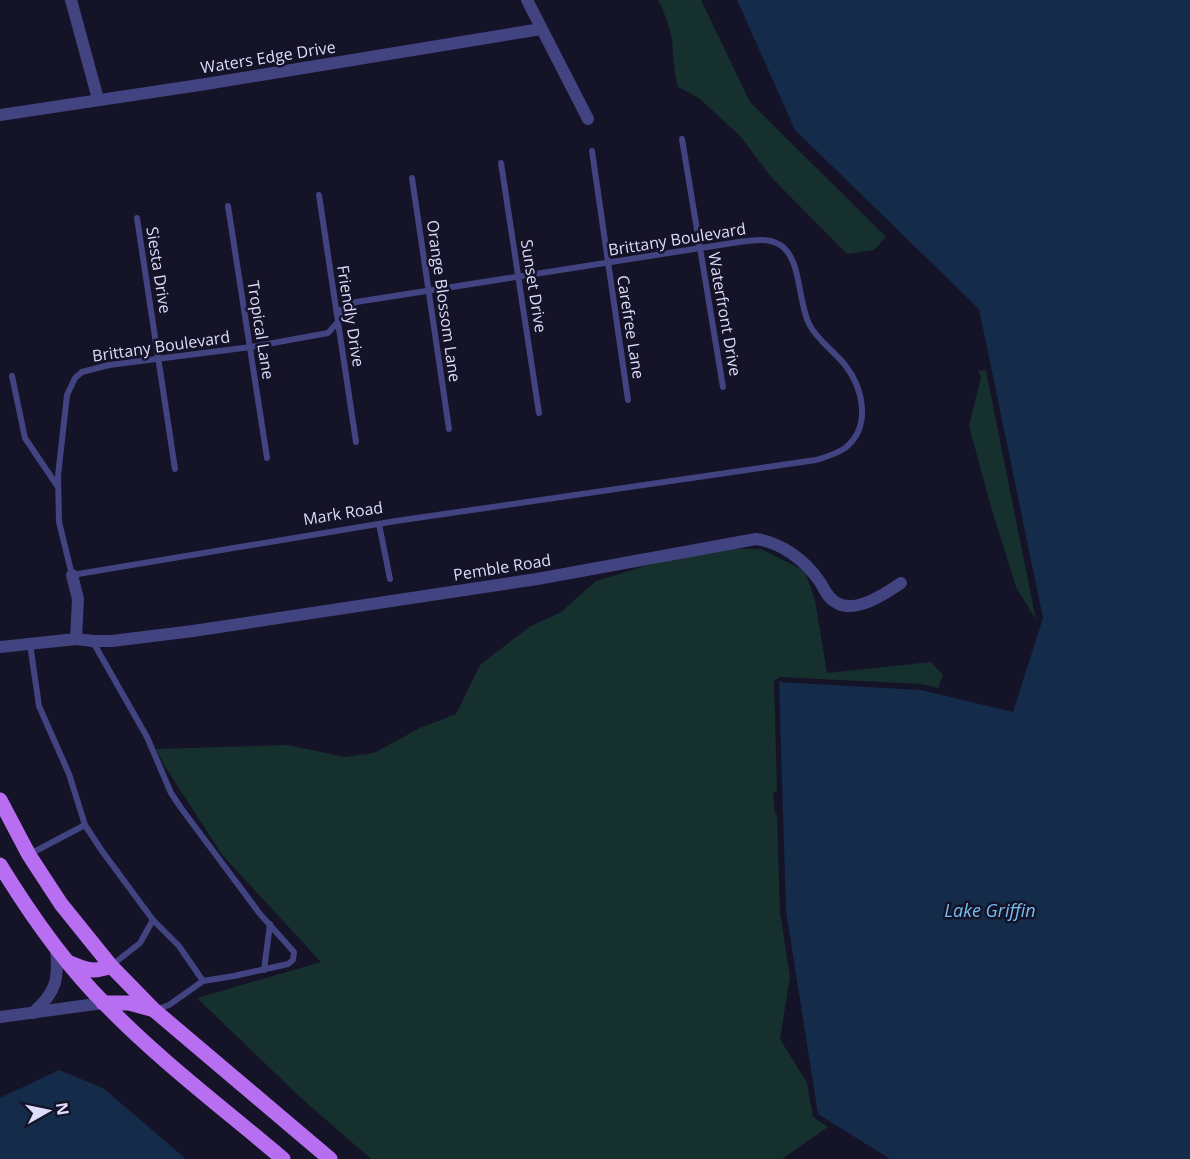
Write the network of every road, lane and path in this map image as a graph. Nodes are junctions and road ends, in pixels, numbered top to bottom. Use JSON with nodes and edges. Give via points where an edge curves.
{"nodes":[{"id":1,"x":71,"y":0,"type":"edge"},
{"id":2,"x":527,"y":0,"type":"edge"},
{"id":3,"x":541,"y":29,"type":"junction"},
{"id":4,"x":98,"y":99,"type":"junction"},
{"id":5,"x":0,"y":115,"type":"edge"},
{"id":6,"x":588,"y":119,"type":"dead end"},
{"id":7,"x":682,"y":139,"type":"dead end"},
{"id":8,"x":592,"y":151,"type":"dead end"},
{"id":9,"x":501,"y":163,"type":"dead end"},
{"id":10,"x":412,"y":178,"type":"dead end"},
{"id":11,"x":319,"y":195,"type":"dead end"},
{"id":12,"x":228,"y":206,"type":"dead end"},
{"id":13,"x":137,"y":218,"type":"dead end"},
{"id":14,"x":700,"y":249,"type":"junction"},
{"id":15,"x":608,"y":263,"type":"junction"},
{"id":16,"x":519,"y":277,"type":"junction"},
{"id":17,"x":429,"y":291,"type":"junction"},
{"id":18,"x":339,"y":319,"type":"junction"},
{"id":19,"x":251,"y":347,"type":"junction"},
{"id":20,"x":160,"y":358,"type":"junction"},
{"id":21,"x":12,"y":376,"type":"dead end"},
{"id":22,"x":723,"y":387,"type":"dead end"},
{"id":23,"x":628,"y":400,"type":"dead end"},
{"id":24,"x":539,"y":413,"type":"dead end"},
{"id":25,"x":449,"y":429,"type":"dead end"},
{"id":26,"x":356,"y":442,"type":"dead end"},
{"id":27,"x":267,"y":458,"type":"dead end"},
{"id":28,"x":761,"y":468,"type":"joint"},
{"id":29,"x":175,"y":469,"type":"dead end"},
{"id":30,"x":58,"y":488,"type":"junction"},
{"id":31,"x":380,"y":524,"type":"junction"},
{"id":32,"x":72,"y":575,"type":"junction"},
{"id":33,"x":390,"y":579,"type":"dead end"},
{"id":34,"x":901,"y":583,"type":"dead end"},
{"id":35,"x":76,"y":639,"type":"junction"},
{"id":36,"x":93,"y":641,"type":"junction"},
{"id":37,"x":30,"y":643,"type":"junction"},
{"id":38,"x":0,"y":647,"type":"edge"},
{"id":39,"x":0,"y":800,"type":"edge"},
{"id":40,"x":85,"y":825,"type":"junction"},
{"id":41,"x":28,"y":855,"type":"junction"},
{"id":42,"x":0,"y":865,"type":"edge"},
{"id":43,"x":153,"y":920,"type":"junction"},
{"id":44,"x":270,"y":924,"type":"junction"},
{"id":45,"x":56,"y":948,"type":"junction"},
{"id":46,"x":67,"y":962,"type":"junction"},
{"id":47,"x":111,"y":966,"type":"junction"},
{"id":48,"x":264,"y":970,"type":"junction"},
{"id":49,"x":203,"y":981,"type":"junction"},
{"id":50,"x":103,"y":1003,"type":"junction"},
{"id":51,"x":154,"y":1010,"type":"junction"},
{"id":52,"x":33,"y":1013,"type":"junction"},
{"id":53,"x":0,"y":1017,"type":"edge"},
{"id":54,"x":284,"y":1159,"type":"edge"},
{"id":55,"x":330,"y":1159,"type":"edge"}],
"edges":[{"from":1,"to":4,"type":"street"},
{"from":2,"to":3,"type":"street"},
{"from":3,"to":4,"type":"street","name":"Waters Edge Drive"},
{"from":3,"to":6,"type":"street"},
{"from":4,"to":5,"type":"street","name":"Waters Edge Drive"},
{"from":7,"to":14,"type":"lane","name":"Waterfront Drive"},
{"from":8,"to":15,"type":"lane","name":"Carefree Lane"},
{"from":9,"to":16,"type":"lane","name":"Sunset Drive"},
{"from":10,"to":17,"type":"lane","name":"Orange Blossom Lane"},
{"from":11,"to":18,"type":"lane","name":"Friendly Drive"},
{"from":12,"to":19,"type":"lane","name":"Tropical Lane"},
{"from":13,"to":20,"type":"lane","name":"Siesta Drive"},
{"from":14,"to":15,"type":"lane","name":"Brittany Boulevard"},
{"from":14,"to":22,"type":"lane","name":"Waterfront Drive"},
{"from":14,"to":28,"type":"lane","name":"Brittany Boulevard","via":[[766,240],[783,247],[794,263],[810,325],[847,368],[860,392],[860,425],[855,438],[840,452],[816,460]]},
{"from":15,"to":16,"type":"lane","name":"Brittany Boulevard"},
{"from":15,"to":23,"type":"lane","name":"Carefree Lane"},
{"from":16,"to":17,"type":"lane","name":"Brittany Boulevard"},
{"from":16,"to":24,"type":"lane","name":"Sunset Drive"},
{"from":17,"to":18,"type":"lane","name":"Brittany Boulevard","via":[[356,302],[341,310]]},
{"from":17,"to":25,"type":"lane","name":"Orange Blossom Lane"},
{"from":18,"to":19,"type":"lane","name":"Brittany Boulevard","via":[[328,333]]},
{"from":18,"to":26,"type":"lane","name":"Friendly Drive"},
{"from":19,"to":20,"type":"lane","name":"Brittany Boulevard"},
{"from":19,"to":27,"type":"lane","name":"Tropical Lane"},
{"from":20,"to":29,"type":"lane","name":"Siesta Drive"},
{"from":20,"to":30,"type":"lane","name":"Brittany Boulevard","via":[[93,368],[75,378],[67,394],[61,432]]},
{"from":21,"to":30,"type":"lane","via":[[25,438]]},
{"from":28,"to":31,"type":"lane","name":"Mark Road"},
{"from":30,"to":32,"type":"lane","name":"Brittany Boulevard","via":[[59,522]]},
{"from":31,"to":32,"type":"lane","name":"Mark Road"},
{"from":31,"to":33,"type":"lane"},
{"from":32,"to":35,"type":"street","via":[[78,599]]},
{"from":34,"to":36,"type":"street","name":"Pemble Road","via":[[869,602],[836,603],[812,572],[786,550],[756,539],[537,579],[193,631]]},
{"from":35,"to":36,"type":"street","name":"Pemble Road"},
{"from":35,"to":37,"type":"street"},
{"from":36,"to":44,"type":"lane","via":[[147,737],[171,793]]},
{"from":37,"to":38,"type":"street"},
{"from":37,"to":40,"type":"lane","via":[[39,706],[69,774]]},
{"from":39,"to":41,"type":"main road"},
{"from":40,"to":41,"type":"lane"},
{"from":40,"to":43,"type":"lane"},
{"from":41,"to":47,"type":"main road"},
{"from":42,"to":45,"type":"main road"},
{"from":43,"to":47,"type":"lane","via":[[140,943]]},
{"from":43,"to":49,"type":"lane","via":[[179,946]]},
{"from":44,"to":48,"type":"lane"},
{"from":44,"to":48,"type":"lane","via":[[294,952],[293,960]]},
{"from":45,"to":46,"type":"main road"},
{"from":45,"to":52,"type":"street","via":[[55,987]]},
{"from":46,"to":47,"type":"main road","via":[[89,971]]},
{"from":46,"to":50,"type":"main road"},
{"from":47,"to":51,"type":"main road"},
{"from":48,"to":49,"type":"lane"},
{"from":49,"to":51,"type":"lane","via":[[169,1005]]},
{"from":50,"to":51,"type":"main road","via":[[129,1003]]},
{"from":50,"to":52,"type":"street"},
{"from":50,"to":54,"type":"main road","via":[[142,1041]]},
{"from":51,"to":55,"type":"main road"},
{"from":52,"to":53,"type":"street"}]}
